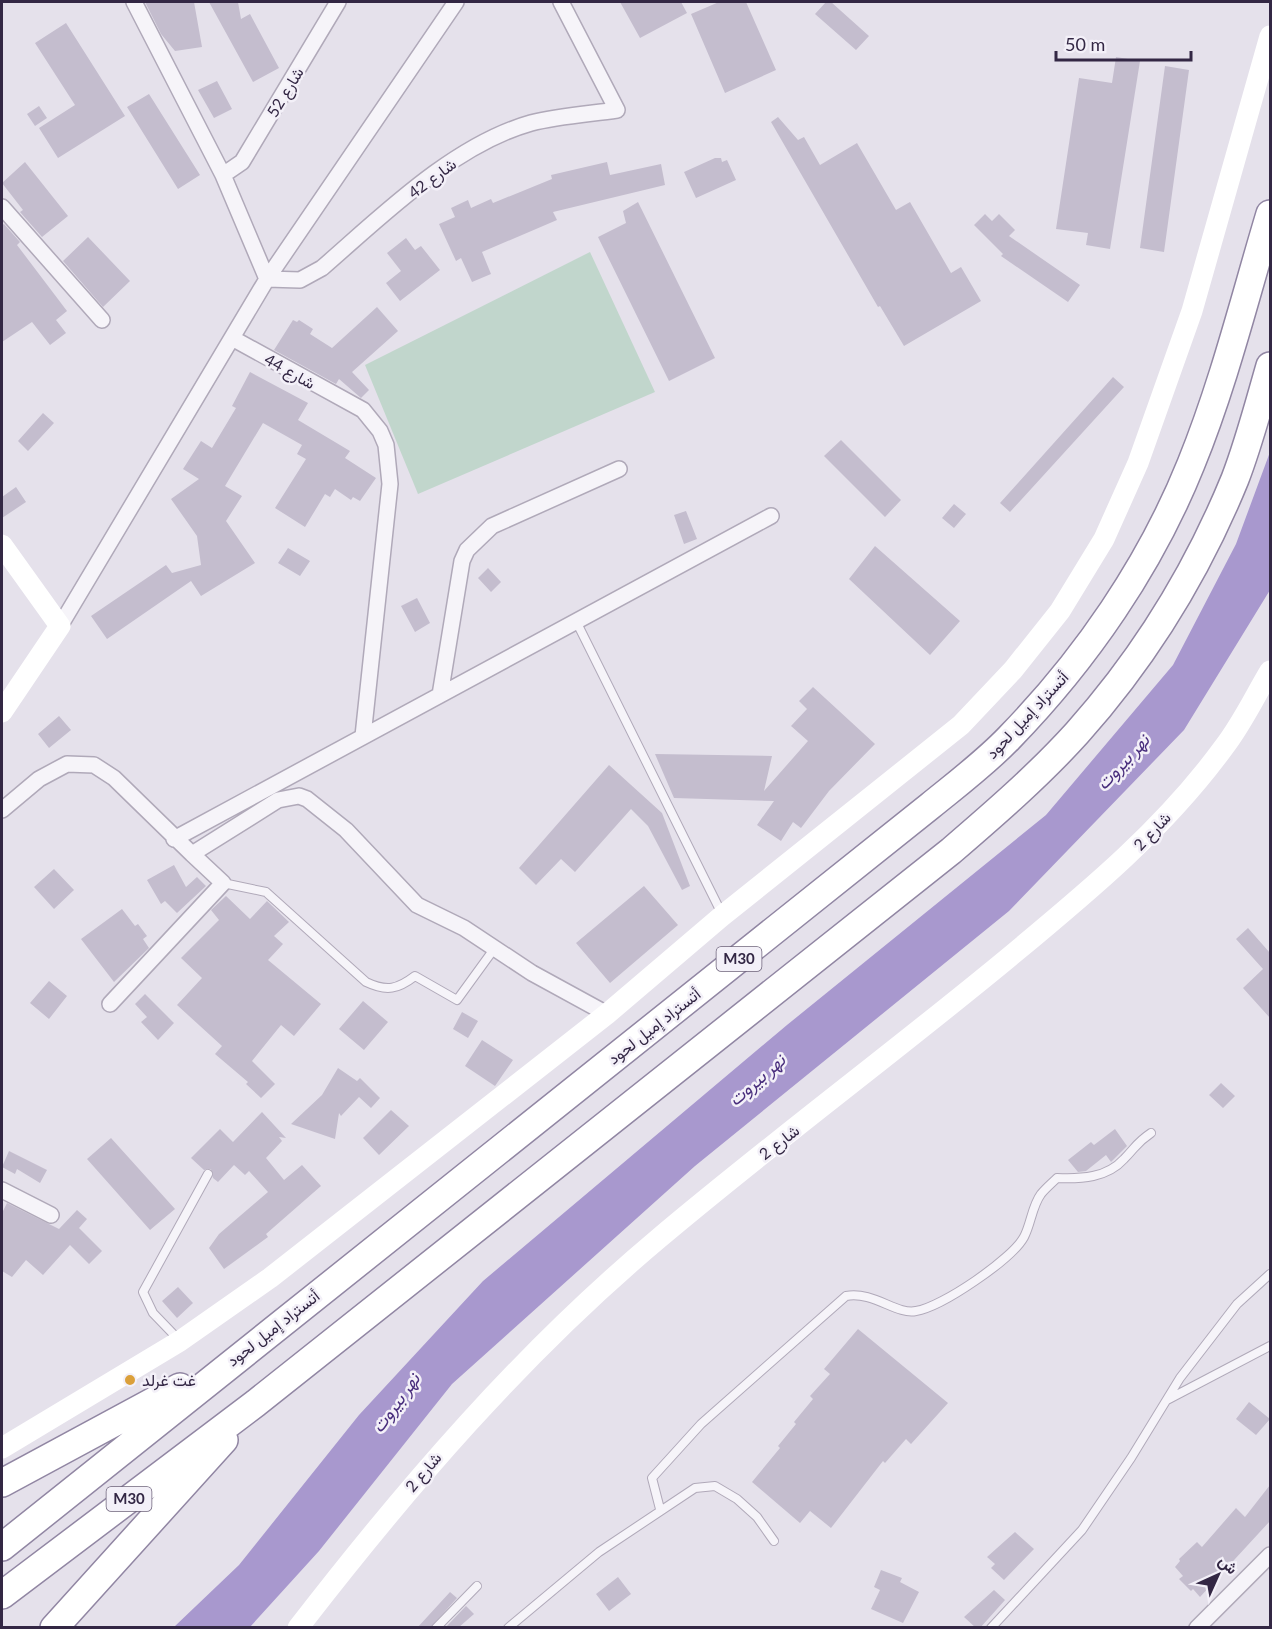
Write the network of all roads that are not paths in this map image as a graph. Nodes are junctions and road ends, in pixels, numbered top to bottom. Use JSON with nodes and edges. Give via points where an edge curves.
{"nodes":[{"id":1,"x":134,"y":2,"type":"edge"},
{"id":2,"x":338,"y":2,"type":"edge"},
{"id":3,"x":456,"y":2,"type":"edge"},
{"id":4,"x":561,"y":2,"type":"edge"},
{"id":5,"x":1270,"y":36,"type":"edge"},
{"id":6,"x":223,"y":174,"type":"junction"},
{"id":7,"x":2,"y":207,"type":"edge"},
{"id":8,"x":1270,"y":213,"type":"edge"},
{"id":9,"x":267,"y":279,"type":"junction"},
{"id":10,"x":102,"y":320,"type":"dead end"},
{"id":11,"x":232,"y":338,"type":"junction"},
{"id":12,"x":1270,"y":366,"type":"edge"},
{"id":13,"x":619,"y":469,"type":"dead end"},
{"id":14,"x":771,"y":516,"type":"dead end"},
{"id":15,"x":2,"y":545,"type":"edge"},
{"id":16,"x":576,"y":621,"type":"junction"},
{"id":17,"x":60,"y":626,"type":"junction"},
{"id":18,"x":1270,"y":670,"type":"edge"},
{"id":19,"x":440,"y":695,"type":"junction"},
{"id":20,"x":2,"y":712,"type":"edge"},
{"id":21,"x":363,"y":736,"type":"junction"},
{"id":22,"x":2,"y":810,"type":"edge"},
{"id":23,"x":174,"y":839,"type":"junction"},
{"id":24,"x":192,"y":854,"type":"junction"},
{"id":25,"x":224,"y":883,"type":"junction"},
{"id":26,"x":722,"y":916,"type":"junction"},
{"id":27,"x":494,"y":949,"type":"junction"},
{"id":28,"x":110,"y":1004,"type":"dead end"},
{"id":29,"x":607,"y":1014,"type":"junction"},
{"id":30,"x":1151,"y":1133,"type":"dead end"},
{"id":31,"x":208,"y":1174,"type":"dead end"},
{"id":32,"x":2,"y":1190,"type":"edge"},
{"id":33,"x":51,"y":1215,"type":"dead end"},
{"id":34,"x":1270,"y":1274,"type":"edge"},
{"id":35,"x":180,"y":1341,"type":"junction"},
{"id":36,"x":1270,"y":1346,"type":"edge"},
{"id":37,"x":237,"y":1357,"type":"junction"},
{"id":38,"x":1166,"y":1400,"type":"junction"},
{"id":39,"x":256,"y":1403,"type":"junction"},
{"id":40,"x":2,"y":1448,"type":"edge"},
{"id":41,"x":2,"y":1483,"type":"edge"},
{"id":42,"x":660,"y":1509,"type":"junction"},
{"id":43,"x":774,"y":1540,"type":"dead end"},
{"id":44,"x":2,"y":1547,"type":"edge"},
{"id":45,"x":1270,"y":1555,"type":"edge"},
{"id":46,"x":477,"y":1586,"type":"dead end"},
{"id":47,"x":2,"y":1595,"type":"edge"},
{"id":48,"x":54,"y":1628,"type":"edge"},
{"id":49,"x":298,"y":1628,"type":"edge"},
{"id":50,"x":436,"y":1628,"type":"edge"},
{"id":51,"x":508,"y":1628,"type":"edge"},
{"id":52,"x":991,"y":1628,"type":"edge"},
{"id":53,"x":1197,"y":1628,"type":"edge"}],
"edges":[{"from":1,"to":6,"type":"street"},
{"from":2,"to":6,"type":"street","name":"شارع 52","via":[[242,162]]},
{"from":3,"to":9,"type":"street"},
{"from":4,"to":9,"type":"street","name":"شارع 42","via":[[616,110],[531,123],[490,140],[451,162],[322,268],[300,280]]},
{"from":5,"to":26,"type":"street","via":[[1192,311],[1138,462],[1104,539],[1066,602],[1013,670],[961,725]]},
{"from":6,"to":9,"type":"street"},
{"from":7,"to":10,"type":"street"},
{"from":8,"to":37,"type":"highway","name":"أتستراد إميل لحود","number":"M30","via":[[1206,425],[1176,500],[1115,606],[1043,702],[1008,740],[930,806]]},
{"from":9,"to":11,"type":"street"},
{"from":11,"to":17,"type":"street"},
{"from":11,"to":21,"type":"street","name":"شارع 44","via":[[363,410],[380,430],[386,445],[390,484]]},
{"from":12,"to":39,"type":"highway","number":"M30","via":[[1236,477],[1186,582],[1124,675],[1053,759],[951,851]]},
{"from":13,"to":19,"type":"street","via":[[492,526],[467,550]]},
{"from":14,"to":16,"type":"street"},
{"from":15,"to":17,"type":"street"},
{"from":16,"to":19,"type":"street"},
{"from":16,"to":26,"type":"lane"},
{"from":17,"to":20,"type":"street"},
{"from":18,"to":49,"type":"street","name":"شارع 2","via":[[1226,746],[1152,833],[1098,884],[600,1289],[492,1394],[436,1456]]},
{"from":19,"to":21,"type":"street"},
{"from":21,"to":23,"type":"street"},
{"from":22,"to":23,"type":"street","via":[[39,779],[67,764],[94,765],[114,778]]},
{"from":23,"to":24,"type":"street"},
{"from":24,"to":25,"type":"street"},
{"from":24,"to":27,"type":"street","via":[[278,800],[299,796],[321,808],[346,830],[417,905],[464,928]]},
{"from":25,"to":27,"type":"lane","via":[[266,892],[366,982],[378,988],[400,987],[415,976],[457,1000]]},
{"from":25,"to":28,"type":"street"},
{"from":26,"to":29,"type":"street"},
{"from":27,"to":29,"type":"street"},
{"from":29,"to":35,"type":"street","via":[[270,1278]]},
{"from":30,"to":42,"type":"lane","via":[[1135,1143],[1124,1161],[1111,1169],[1088,1179],[1058,1178],[1040,1195],[1023,1239],[957,1294],[913,1312],[861,1294],[846,1296],[701,1424],[652,1478]]},
{"from":31,"to":35,"type":"lane","via":[[143,1292],[153,1313]]},
{"from":32,"to":33,"type":"street"},
{"from":34,"to":38,"type":"lane","via":[[1237,1304]]},
{"from":35,"to":40,"type":"street"},
{"from":36,"to":38,"type":"lane"},
{"from":37,"to":41,"type":"highway"},
{"from":37,"to":44,"type":"highway","name":"أتستراد إميل لحود","number":"M30"},
{"from":38,"to":52,"type":"lane","via":[[1082,1530]]},
{"from":39,"to":47,"type":"highway","number":"M30"},
{"from":39,"to":48,"type":"highway"},
{"from":42,"to":43,"type":"lane","via":[[695,1488],[715,1486],[757,1517]]},
{"from":42,"to":51,"type":"lane","via":[[599,1552]]},
{"from":45,"to":53,"type":"street"},
{"from":46,"to":50,"type":"lane"}]}
